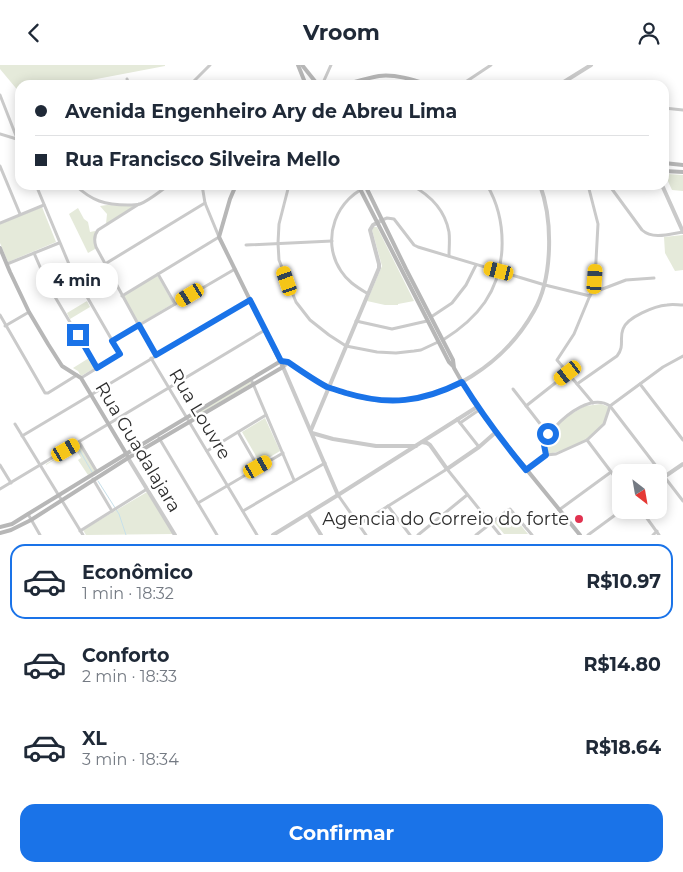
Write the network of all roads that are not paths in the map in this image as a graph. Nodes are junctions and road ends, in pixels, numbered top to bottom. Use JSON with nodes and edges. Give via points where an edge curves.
{"nodes":[{"id":1,"x":210,"y":65,"type":"edge"},
{"id":2,"x":298,"y":65,"type":"edge"},
{"id":3,"x":302,"y":65,"type":"edge"},
{"id":4,"x":331,"y":65,"type":"edge"},
{"id":5,"x":491,"y":65,"type":"edge"},
{"id":6,"x":591,"y":65,"type":"edge"},
{"id":7,"x":195,"y":80,"type":"edge"},
{"id":8,"x":304,"y":80,"type":"edge"},
{"id":9,"x":316,"y":80,"type":"edge"},
{"id":10,"x":323,"y":80,"type":"edge"},
{"id":11,"x":364,"y":80,"type":"edge"},
{"id":12,"x":413,"y":80,"type":"edge"},
{"id":13,"x":468,"y":80,"type":"edge"},
{"id":14,"x":567,"y":80,"type":"edge"},
{"id":15,"x":0,"y":95,"type":"edge"},
{"id":16,"x":669,"y":109,"type":"edge"},
{"id":17,"x":683,"y":110,"type":"edge"},
{"id":18,"x":15,"y":132,"type":"edge"},
{"id":19,"x":0,"y":134,"type":"edge"},
{"id":20,"x":15,"y":138,"type":"edge"},
{"id":21,"x":669,"y":164,"type":"edge"},
{"id":22,"x":683,"y":165,"type":"edge"},
{"id":23,"x":0,"y":166,"type":"edge"},
{"id":24,"x":669,"y":171,"type":"edge"},
{"id":25,"x":683,"y":172,"type":"edge"},
{"id":26,"x":38,"y":190,"type":"edge"},
{"id":27,"x":81,"y":190,"type":"edge"},
{"id":28,"x":161,"y":190,"type":"edge"},
{"id":29,"x":203,"y":190,"type":"edge"},
{"id":30,"x":234,"y":190,"type":"edge"},
{"id":31,"x":287,"y":190,"type":"edge"},
{"id":32,"x":356,"y":190,"type":"edge"},
{"id":33,"x":360,"y":190,"type":"edge"},
{"id":34,"x":367,"y":190,"type":"edge"},
{"id":35,"x":420,"y":190,"type":"edge"},
{"id":36,"x":490,"y":190,"type":"edge"},
{"id":37,"x":541,"y":190,"type":"edge"},
{"id":38,"x":589,"y":190,"type":"edge"},
{"id":39,"x":613,"y":190,"type":"edge"},
{"id":40,"x":664,"y":190,"type":"edge"},
{"id":41,"x":205,"y":203,"type":"junction"},
{"id":42,"x":138,"y":204,"type":"junction"},
{"id":43,"x":44,"y":205,"type":"junction"},
{"id":44,"x":20,"y":214,"type":"junction"},
{"id":45,"x":382,"y":220,"type":"junction"},
{"id":46,"x":0,"y":223,"type":"edge"},
{"id":47,"x":377,"y":223,"type":"junction"},
{"id":48,"x":683,"y":232,"type":"edge"},
{"id":49,"x":219,"y":237,"type":"junction"},
{"id":50,"x":332,"y":241,"type":"junction"},
{"id":51,"x":59,"y":243,"type":"junction"},
{"id":52,"x":278,"y":243,"type":"junction"},
{"id":53,"x":246,"y":245,"type":"dead end"},
{"id":54,"x":0,"y":248,"type":"edge"},
{"id":55,"x":34,"y":253,"type":"junction"},
{"id":56,"x":449,"y":256,"type":"junction"},
{"id":57,"x":7,"y":264,"type":"junction"},
{"id":58,"x":105,"y":264,"type":"junction"},
{"id":59,"x":476,"y":265,"type":"junction"},
{"id":60,"x":234,"y":269,"type":"junction"},
{"id":61,"x":499,"y":271,"type":"junction"},
{"id":62,"x":158,"y":274,"type":"junction"},
{"id":63,"x":654,"y":278,"type":"dead end"},
{"id":64,"x":545,"y":285,"type":"junction"},
{"id":65,"x":368,"y":294,"type":"junction"},
{"id":66,"x":591,"y":294,"type":"junction"},
{"id":67,"x":122,"y":296,"type":"junction"},
{"id":68,"x":250,"y":300,"type":"junction"},
{"id":69,"x":176,"y":304,"type":"junction"},
{"id":70,"x":683,"y":305,"type":"edge"},
{"id":71,"x":30,"y":312,"type":"junction"},
{"id":72,"x":0,"y":315,"type":"edge"},
{"id":73,"x":430,"y":319,"type":"junction"},
{"id":74,"x":356,"y":321,"type":"junction"},
{"id":75,"x":139,"y":325,"type":"junction"},
{"id":76,"x":6,"y":326,"type":"junction"},
{"id":77,"x":266,"y":330,"type":"junction"},
{"id":78,"x":112,"y":341,"type":"junction"},
{"id":79,"x":440,"y":341,"type":"junction"},
{"id":80,"x":346,"y":346,"type":"junction"},
{"id":81,"x":156,"y":355,"type":"junction"},
{"id":82,"x":683,"y":356,"type":"edge"},
{"id":83,"x":151,"y":358,"type":"junction"},
{"id":84,"x":281,"y":361,"type":"junction"},
{"id":85,"x":288,"y":362,"type":"junction"},
{"id":86,"x":283,"y":367,"type":"junction"},
{"id":87,"x":97,"y":368,"type":"junction"},
{"id":88,"x":568,"y":373,"type":"junction"},
{"id":89,"x":79,"y":377,"type":"junction"},
{"id":90,"x":251,"y":379,"type":"junction"},
{"id":91,"x":462,"y":382,"type":"junction"},
{"id":92,"x":254,"y":384,"type":"junction"},
{"id":93,"x":577,"y":384,"type":"junction"},
{"id":94,"x":640,"y":384,"type":"junction"},
{"id":95,"x":328,"y":387,"type":"junction"},
{"id":96,"x":169,"y":388,"type":"junction"},
{"id":97,"x":513,"y":389,"type":"dead end"},
{"id":98,"x":91,"y":395,"type":"junction"},
{"id":99,"x":593,"y":403,"type":"junction"},
{"id":100,"x":526,"y":406,"type":"junction"},
{"id":101,"x":610,"y":407,"type":"junction"},
{"id":102,"x":478,"y":409,"type":"junction"},
{"id":103,"x":266,"y":415,"type":"junction"},
{"id":104,"x":187,"y":417,"type":"junction"},
{"id":105,"x":190,"y":421,"type":"junction"},
{"id":106,"x":458,"y":421,"type":"junction"},
{"id":107,"x":15,"y":424,"type":"dead end"},
{"id":108,"x":108,"y":425,"type":"junction"},
{"id":109,"x":311,"y":431,"type":"junction"},
{"id":110,"x":238,"y":432,"type":"junction"},
{"id":111,"x":496,"y":433,"type":"junction"},
{"id":112,"x":548,"y":434,"type":"junction"},
{"id":113,"x":22,"y":436,"type":"junction"},
{"id":114,"x":158,"y":437,"type":"junction"},
{"id":115,"x":429,"y":437,"type":"junction"},
{"id":116,"x":683,"y":439,"type":"edge"},
{"id":117,"x":587,"y":440,"type":"junction"},
{"id":118,"x":79,"y":442,"type":"junction"},
{"id":119,"x":422,"y":442,"type":"junction"},
{"id":120,"x":430,"y":445,"type":"junction"},
{"id":121,"x":417,"y":446,"type":"junction"},
{"id":122,"x":478,"y":447,"type":"junction"},
{"id":123,"x":206,"y":451,"type":"junction"},
{"id":124,"x":282,"y":453,"type":"junction"},
{"id":125,"x":546,"y":455,"type":"junction"},
{"id":126,"x":127,"y":456,"type":"junction"},
{"id":127,"x":324,"y":463,"type":"junction"},
{"id":128,"x":654,"y":464,"type":"edge"},
{"id":129,"x":683,"y":464,"type":"edge"},
{"id":130,"x":0,"y":465,"type":"edge"},
{"id":131,"x":40,"y":465,"type":"junction"},
{"id":132,"x":258,"y":467,"type":"junction"},
{"id":133,"x":448,"y":469,"type":"junction"},
{"id":134,"x":526,"y":470,"type":"junction"},
{"id":135,"x":611,"y":471,"type":"joint"},
{"id":136,"x":97,"y":472,"type":"junction"},
{"id":137,"x":668,"y":474,"type":"edge"},
{"id":138,"x":90,"y":476,"type":"junction"},
{"id":139,"x":100,"y":477,"type":"junction"},
{"id":140,"x":294,"y":480,"type":"junction"},
{"id":141,"x":93,"y":481,"type":"junction"},
{"id":142,"x":668,"y":482,"type":"edge"},
{"id":143,"x":11,"y":483,"type":"junction"},
{"id":144,"x":227,"y":485,"type":"junction"},
{"id":145,"x":0,"y":489,"type":"edge"},
{"id":146,"x":147,"y":489,"type":"junction"},
{"id":147,"x":59,"y":495,"type":"junction"},
{"id":148,"x":338,"y":495,"type":"junction"},
{"id":149,"x":468,"y":495,"type":"junction"},
{"id":150,"x":62,"y":500,"type":"junction"},
{"id":151,"x":683,"y":501,"type":"edge"},
{"id":152,"x":198,"y":503,"type":"junction"},
{"id":153,"x":388,"y":506,"type":"junction"},
{"id":154,"x":559,"y":509,"type":"junction"},
{"id":155,"x":112,"y":511,"type":"junction"},
{"id":156,"x":242,"y":511,"type":"junction"},
{"id":157,"x":28,"y":514,"type":"junction"},
{"id":158,"x":308,"y":515,"type":"junction"},
{"id":159,"x":612,"y":517,"type":"edge"},
{"id":160,"x":31,"y":519,"type":"junction"},
{"id":161,"x":648,"y":519,"type":"edge"},
{"id":162,"x":490,"y":523,"type":"junction"},
{"id":163,"x":358,"y":525,"type":"junction"},
{"id":164,"x":0,"y":527,"type":"edge"},
{"id":165,"x":80,"y":531,"type":"junction"},
{"id":166,"x":0,"y":533,"type":"edge"},
{"id":167,"x":658,"y":533,"type":"edge"},
{"id":168,"x":40,"y":535,"type":"edge"},
{"id":169,"x":83,"y":535,"type":"edge"},
{"id":170,"x":175,"y":535,"type":"edge"},
{"id":171,"x":216,"y":535,"type":"edge"},
{"id":172,"x":257,"y":535,"type":"edge"},
{"id":173,"x":273,"y":535,"type":"edge"},
{"id":174,"x":321,"y":535,"type":"edge"},
{"id":175,"x":366,"y":535,"type":"edge"},
{"id":176,"x":410,"y":535,"type":"edge"},
{"id":177,"x":418,"y":535,"type":"edge"},
{"id":178,"x":476,"y":535,"type":"edge"},
{"id":179,"x":500,"y":535,"type":"edge"},
{"id":180,"x":532,"y":535,"type":"edge"},
{"id":181,"x":580,"y":535,"type":"edge"},
{"id":182,"x":588,"y":535,"type":"edge"},
{"id":183,"x":653,"y":535,"type":"edge"}],
"edges":[{"from":1,"to":7,"type":"street"},
{"from":2,"to":8,"type":"main road"},
{"from":3,"to":9,"type":"main road"},
{"from":4,"to":10,"type":"street"},
{"from":5,"to":13,"type":"street"},
{"from":6,"to":14,"type":"street"},
{"from":11,"to":12,"type":"main road","via":[[380,76]]},
{"from":15,"to":18,"type":"street"},
{"from":16,"to":17,"type":"street"},
{"from":19,"to":20,"type":"street"},
{"from":21,"to":22,"type":"main road"},
{"from":23,"to":44,"type":"street"},
{"from":24,"to":25,"type":"main road"},
{"from":26,"to":43,"type":"street"},
{"from":27,"to":42,"type":"street","via":[[102,202]]},
{"from":28,"to":42,"type":"street"},
{"from":29,"to":41,"type":"street"},
{"from":30,"to":49,"type":"main road"},
{"from":31,"to":52,"type":"street"},
{"from":32,"to":50,"type":"street","via":[[339,214],[332,229]]},
{"from":33,"to":47,"type":"main road"},
{"from":34,"to":45,"type":"main road"},
{"from":35,"to":56,"type":"street","via":[[445,218]]},
{"from":36,"to":61,"type":"street","via":[[501,224]]},
{"from":37,"to":64,"type":"street","via":[[547,211],[549,242]]},
{"from":38,"to":66,"type":"street","via":[[598,224]]},
{"from":39,"to":48,"type":"street","via":[[647,235]]},
{"from":40,"to":48,"type":"street"},
{"from":41,"to":49,"type":"street"},
{"from":41,"to":58,"type":"street"},
{"from":42,"to":58,"type":"street","name":"Rua Louvre","via":[[98,230],[96,247]]},
{"from":43,"to":44,"type":"street"},
{"from":43,"to":51,"type":"street"},
{"from":44,"to":46,"type":"street"},
{"from":45,"to":47,"type":"street"},
{"from":45,"to":56,"type":"street","via":[[394,219],[416,247]]},
{"from":45,"to":73,"type":"main road"},
{"from":47,"to":65,"type":"street","via":[[370,230],[379,266]]},
{"from":47,"to":73,"type":"main road"},
{"from":49,"to":60,"type":"main road"},
{"from":49,"to":62,"type":"street"},
{"from":50,"to":52,"type":"street"},
{"from":50,"to":65,"type":"street","via":[[340,270]]},
{"from":51,"to":55,"type":"street"},
{"from":51,"to":78,"type":"street"},
{"from":52,"to":53,"type":"street"},
{"from":52,"to":80,"type":"street","via":[[280,260],[299,308],[310,321]]},
{"from":54,"to":57,"type":"main road","name":"Rua Guadalajara"},
{"from":55,"to":57,"type":"street"},
{"from":55,"to":87,"type":"street","via":[[48,285]]},
{"from":56,"to":59,"type":"street"},
{"from":57,"to":71,"type":"main road","name":"Rua Guadalajara"},
{"from":58,"to":67,"type":"street","name":"Rua Louvre"},
{"from":59,"to":61,"type":"street"},
{"from":59,"to":73,"type":"street","via":[[452,303]]},
{"from":60,"to":68,"type":"main road"},
{"from":60,"to":69,"type":"street"},
{"from":61,"to":64,"type":"street"},
{"from":61,"to":79,"type":"street","via":[[478,311]]},
{"from":62,"to":67,"type":"street"},
{"from":62,"to":69,"type":"street"},
{"from":63,"to":66,"type":"street","via":[[626,280]]},
{"from":64,"to":66,"type":"street"},
{"from":64,"to":91,"type":"street","via":[[521,331],[496,358]]},
{"from":65,"to":74,"type":"street"},
{"from":66,"to":88,"type":"street","via":[[574,334],[557,360]]},
{"from":67,"to":75,"type":"street","name":"Rua Louvre"},
{"from":68,"to":77,"type":"main road"},
{"from":68,"to":81,"type":"street"},
{"from":69,"to":75,"type":"street"},
{"from":70,"to":93,"type":"street","via":[[652,309],[631,320],[623,327],[622,346],[617,356]]},
{"from":71,"to":76,"type":"street"},
{"from":71,"to":89,"type":"main road","name":"Rua Guadalajara","via":[[61,364]]},
{"from":72,"to":76,"type":"street"},
{"from":73,"to":74,"type":"street","via":[[392,329]]},
{"from":73,"to":79,"type":"main road"},
{"from":74,"to":80,"type":"street"},
{"from":75,"to":78,"type":"street"},
{"from":75,"to":81,"type":"street","name":"Rua Louvre"},
{"from":76,"to":89,"type":"street","via":[[46,393]]},
{"from":77,"to":84,"type":"main road"},
{"from":77,"to":96,"type":"street"},
{"from":78,"to":87,"type":"street","via":[[120,354]]},
{"from":79,"to":80,"type":"street","via":[[421,350],[396,353]]},
{"from":79,"to":91,"type":"main road"},
{"from":80,"to":95,"type":"street"},
{"from":81,"to":83,"type":"street"},
{"from":82,"to":94,"type":"street"},
{"from":83,"to":96,"type":"street","name":"Rua Louvre"},
{"from":83,"to":98,"type":"street"},
{"from":84,"to":85,"type":"street"},
{"from":84,"to":86,"type":"main road"},
{"from":84,"to":90,"type":"main road"},
{"from":85,"to":86,"type":"street"},
{"from":85,"to":95,"type":"street"},
{"from":86,"to":92,"type":"main road"},
{"from":86,"to":109,"type":"street"},
{"from":87,"to":89,"type":"street"},
{"from":88,"to":93,"type":"street"},
{"from":88,"to":100,"type":"street"},
{"from":89,"to":98,"type":"main road","name":"Rua Guadalajara"},
{"from":90,"to":92,"type":"street"},
{"from":90,"to":104,"type":"main road"},
{"from":91,"to":95,"type":"street","via":[[426,397],[407,400],[365,399]]},
{"from":91,"to":102,"type":"main road"},
{"from":92,"to":103,"type":"street"},
{"from":92,"to":105,"type":"main road"},
{"from":93,"to":99,"type":"street"},
{"from":94,"to":101,"type":"street"},
{"from":94,"to":116,"type":"street"},
{"from":95,"to":109,"type":"street"},
{"from":96,"to":104,"type":"street","name":"Rua Louvre"},
{"from":96,"to":108,"type":"street"},
{"from":97,"to":100,"type":"street"},
{"from":98,"to":108,"type":"main road","name":"Rua Guadalajara"},
{"from":98,"to":113,"type":"street"},
{"from":99,"to":101,"type":"street","via":[[604,403]]},
{"from":99,"to":112,"type":"street","via":[[565,416]]},
{"from":100,"to":112,"type":"street"},
{"from":101,"to":117,"type":"street","via":[[604,424]]},
{"from":101,"to":128,"type":"street"},
{"from":102,"to":106,"type":"street"},
{"from":102,"to":111,"type":"main road"},
{"from":103,"to":110,"type":"street"},
{"from":103,"to":124,"type":"street"},
{"from":104,"to":105,"type":"street","name":"Rua Louvre"},
{"from":104,"to":114,"type":"main road"},
{"from":105,"to":114,"type":"main road"},
{"from":105,"to":123,"type":"street","name":"Rua Louvre"},
{"from":106,"to":115,"type":"street"},
{"from":106,"to":122,"type":"street"},
{"from":107,"to":113,"type":"street"},
{"from":108,"to":118,"type":"street"},
{"from":108,"to":126,"type":"main road","name":"Rua Guadalajara"},
{"from":109,"to":121,"type":"street","via":[[333,439],[376,446]]},
{"from":109,"to":127,"type":"street"},
{"from":110,"to":123,"type":"street"},
{"from":110,"to":132,"type":"street"},
{"from":111,"to":122,"type":"street"},
{"from":111,"to":134,"type":"main road"},
{"from":112,"to":125,"type":"street","via":[[544,445]]},
{"from":113,"to":131,"type":"street"},
{"from":114,"to":126,"type":"main road"},
{"from":114,"to":152,"type":"street"},
{"from":115,"to":119,"type":"street"},
{"from":115,"to":120,"type":"street"},
{"from":117,"to":125,"type":"street"},
{"from":117,"to":135,"type":"street"},
{"from":118,"to":131,"type":"street"},
{"from":118,"to":136,"type":"street"},
{"from":119,"to":120,"type":"street"},
{"from":119,"to":121,"type":"street"},
{"from":120,"to":133,"type":"street"},
{"from":121,"to":148,"type":"street"},
{"from":122,"to":133,"type":"street"},
{"from":123,"to":144,"type":"street","name":"Rua Louvre"},
{"from":124,"to":132,"type":"street"},
{"from":124,"to":140,"type":"street"},
{"from":125,"to":134,"type":"street"},
{"from":126,"to":136,"type":"main road"},
{"from":126,"to":139,"type":"main road"},
{"from":126,"to":146,"type":"street","name":"Rua Guadalajara"},
{"from":127,"to":140,"type":"street"},
{"from":127,"to":148,"type":"street"},
{"from":129,"to":137,"type":"street"},
{"from":130,"to":143,"type":"street"},
{"from":131,"to":143,"type":"street"},
{"from":131,"to":147,"type":"street"},
{"from":132,"to":144,"type":"street"},
{"from":133,"to":149,"type":"street"},
{"from":133,"to":153,"type":"street"},
{"from":134,"to":154,"type":"main road"},
{"from":135,"to":154,"type":"street"},
{"from":136,"to":138,"type":"main road"},
{"from":136,"to":139,"type":"street"},
{"from":138,"to":141,"type":"street"},
{"from":138,"to":147,"type":"main road"},
{"from":139,"to":141,"type":"main road"},
{"from":140,"to":156,"type":"street"},
{"from":141,"to":150,"type":"main road"},
{"from":141,"to":155,"type":"street"},
{"from":142,"to":151,"type":"street"},
{"from":143,"to":145,"type":"street"},
{"from":144,"to":152,"type":"street"},
{"from":144,"to":156,"type":"street","name":"Rua Louvre"},
{"from":146,"to":155,"type":"street"},
{"from":146,"to":170,"type":"street","name":"Rua Guadalajara"},
{"from":147,"to":150,"type":"street"},
{"from":147,"to":157,"type":"main road"},
{"from":148,"to":158,"type":"street"},
{"from":148,"to":163,"type":"street"},
{"from":149,"to":162,"type":"street"},
{"from":149,"to":177,"type":"street"},
{"from":150,"to":160,"type":"main road"},
{"from":150,"to":165,"type":"street"},
{"from":152,"to":171,"type":"street"},
{"from":153,"to":163,"type":"street"},
{"from":153,"to":176,"type":"street"},
{"from":154,"to":181,"type":"main road"},
{"from":155,"to":165,"type":"street"},
{"from":156,"to":172,"type":"street","name":"Rua Louvre"},
{"from":157,"to":160,"type":"street"},
{"from":157,"to":164,"type":"main road"},
{"from":158,"to":173,"type":"street"},
{"from":158,"to":174,"type":"street"},
{"from":159,"to":182,"type":"street"},
{"from":160,"to":166,"type":"main road"},
{"from":160,"to":168,"type":"street"},
{"from":161,"to":167,"type":"street"},
{"from":162,"to":178,"type":"street"},
{"from":162,"to":179,"type":"street"},
{"from":162,"to":180,"type":"street","via":[[510,509]]},
{"from":163,"to":175,"type":"street"},
{"from":165,"to":169,"type":"street"},
{"from":167,"to":183,"type":"street"}]}
